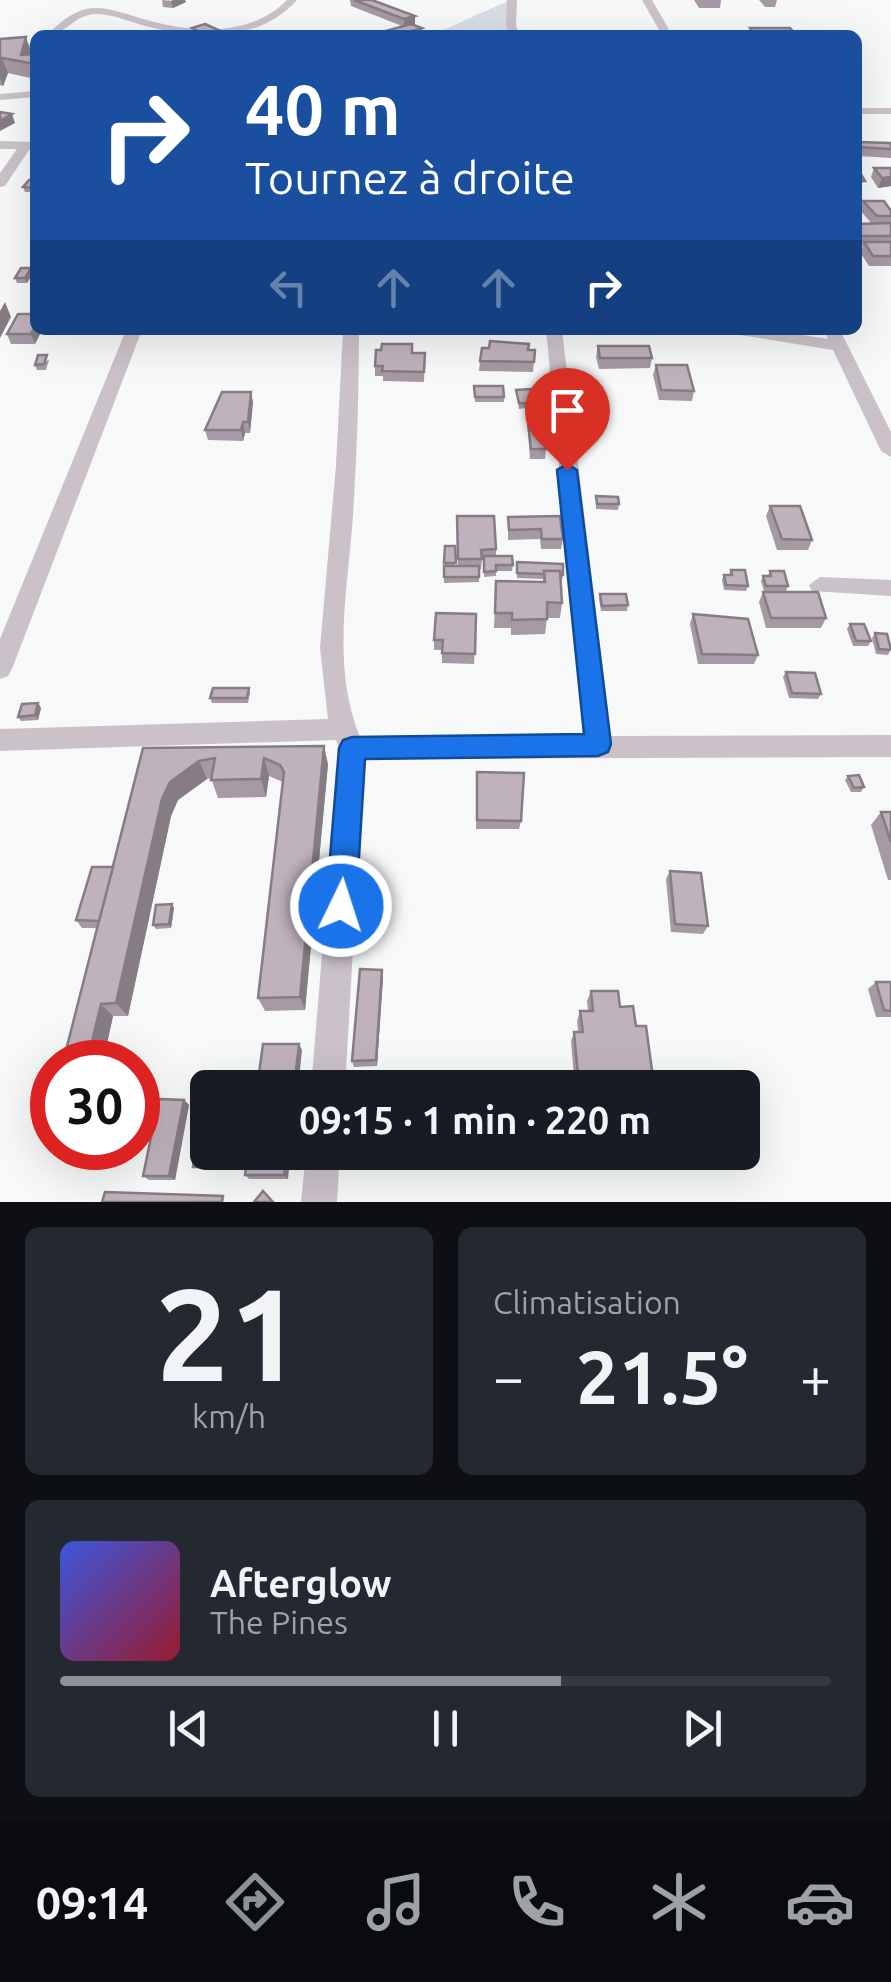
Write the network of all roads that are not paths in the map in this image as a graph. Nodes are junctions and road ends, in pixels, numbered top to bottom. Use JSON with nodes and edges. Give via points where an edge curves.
{"nodes":[{"id":1,"x":292,"y":0,"type":"edge"},
{"id":2,"x":512,"y":0,"type":"edge"},
{"id":3,"x":647,"y":0,"type":"edge"},
{"id":4,"x":70,"y":7,"type":"dead end"},
{"id":5,"x":92,"y":12,"type":"junction"},
{"id":6,"x":58,"y":30,"type":"edge"},
{"id":7,"x":178,"y":30,"type":"edge"},
{"id":8,"x":237,"y":30,"type":"edge"},
{"id":9,"x":512,"y":30,"type":"edge"},
{"id":10,"x":664,"y":30,"type":"edge"},
{"id":11,"x":30,"y":47,"type":"edge"},
{"id":12,"x":0,"y":54,"type":"edge"},
{"id":13,"x":30,"y":94,"type":"edge"},
{"id":14,"x":0,"y":97,"type":"edge"},
{"id":15,"x":862,"y":111,"type":"edge"},
{"id":16,"x":891,"y":111,"type":"edge"},
{"id":17,"x":0,"y":146,"type":"edge"},
{"id":18,"x":30,"y":146,"type":"edge"},
{"id":19,"x":0,"y":183,"type":"edge"},
{"id":20,"x":132,"y":335,"type":"edge"},
{"id":21,"x":351,"y":335,"type":"edge"},
{"id":22,"x":555,"y":335,"type":"edge"},
{"id":23,"x":800,"y":335,"type":"edge"},
{"id":24,"x":836,"y":338,"type":"edge"},
{"id":25,"x":891,"y":451,"type":"edge"},
{"id":26,"x":820,"y":585,"type":"dead end"},
{"id":27,"x":891,"y":588,"type":"edge"},
{"id":28,"x":0,"y":669,"type":"edge"},
{"id":29,"x":348,"y":739,"type":"junction"},
{"id":30,"x":0,"y":740,"type":"edge"},
{"id":31,"x":598,"y":744,"type":"junction"},
{"id":32,"x":891,"y":746,"type":"edge"},
{"id":33,"x":329,"y":1070,"type":"edge"},
{"id":34,"x":321,"y":1170,"type":"edge"},
{"id":35,"x":319,"y":1202,"type":"edge"}],
"edges":[{"from":1,"to":8,"type":"street"},
{"from":2,"to":9,"type":"street"},
{"from":3,"to":10,"type":"street"},
{"from":4,"to":5,"type":"street"},
{"from":5,"to":6,"type":"street"},
{"from":5,"to":7,"type":"street"},
{"from":11,"to":12,"type":"street"},
{"from":13,"to":14,"type":"street"},
{"from":15,"to":16,"type":"street"},
{"from":17,"to":18,"type":"street"},
{"from":18,"to":19,"type":"street"},
{"from":20,"to":28,"type":"street"},
{"from":21,"to":29,"type":"street","via":[[329,656],[333,696]]},
{"from":22,"to":31,"type":"street"},
{"from":23,"to":24,"type":"street"},
{"from":24,"to":25,"type":"street"},
{"from":26,"to":27,"type":"street"},
{"from":29,"to":30,"type":"street"},
{"from":29,"to":31,"type":"street"},
{"from":29,"to":33,"type":"street"},
{"from":31,"to":32,"type":"street"},
{"from":34,"to":35,"type":"street"}]}
